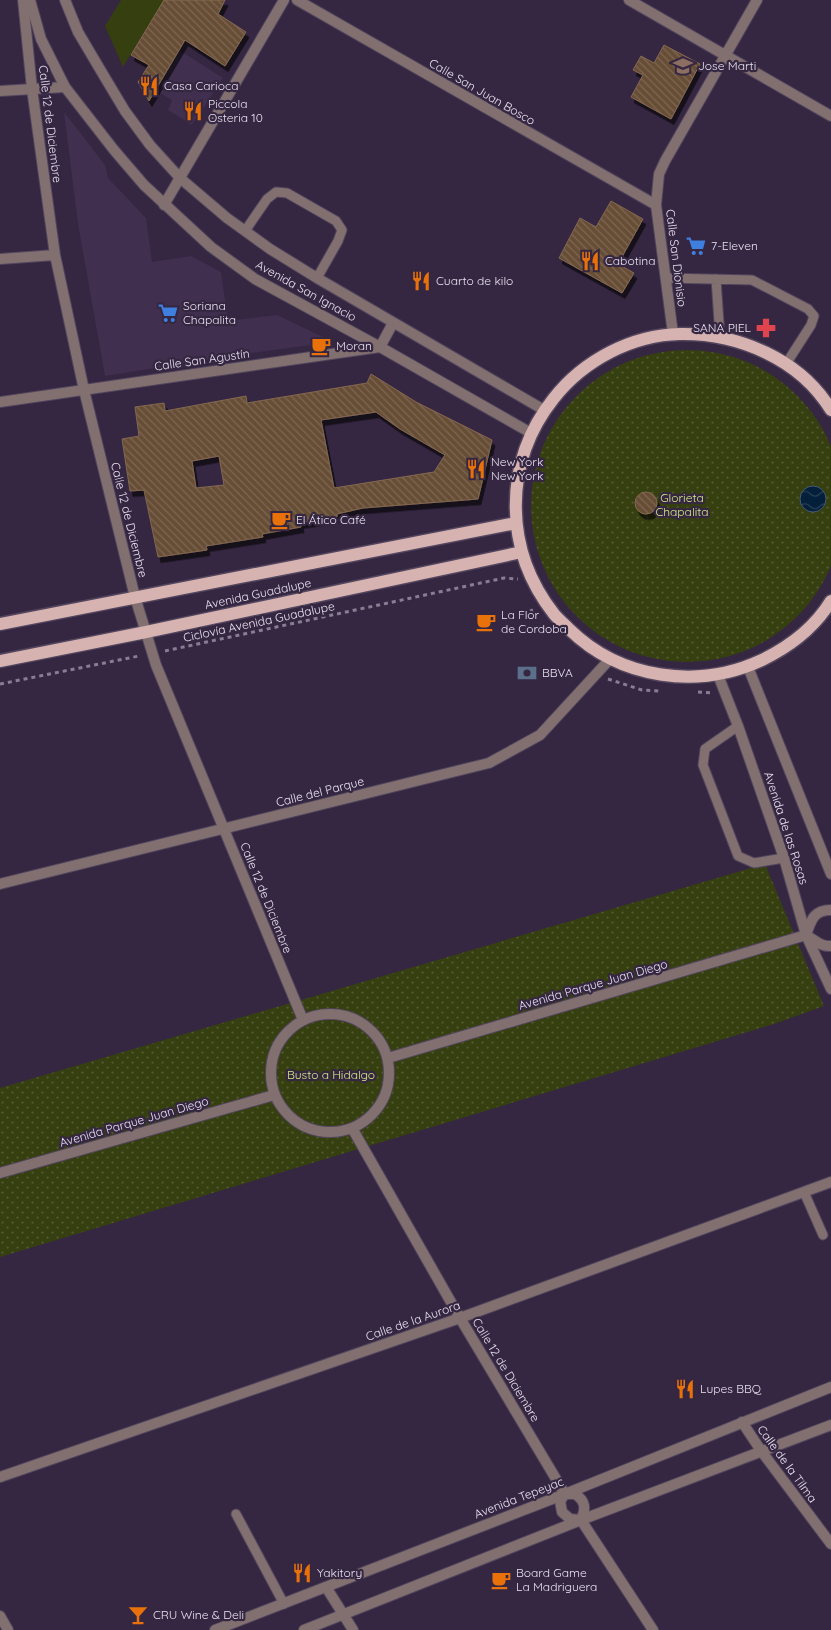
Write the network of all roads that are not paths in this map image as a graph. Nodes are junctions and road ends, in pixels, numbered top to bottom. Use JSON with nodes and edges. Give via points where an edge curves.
{"nodes":[{"id":1,"x":23,"y":0,"type":"edge"},
{"id":2,"x":30,"y":0,"type":"edge"},
{"id":3,"x":65,"y":0,"type":"edge"},
{"id":4,"x":284,"y":0,"type":"edge"},
{"id":5,"x":296,"y":0,"type":"edge"},
{"id":6,"x":629,"y":0,"type":"edge"},
{"id":7,"x":757,"y":0,"type":"edge"},
{"id":8,"x":725,"y":55,"type":"junction"},
{"id":9,"x":65,"y":87,"type":"junction"},
{"id":10,"x":32,"y":89,"type":"junction"},
{"id":11,"x":0,"y":91,"type":"edge"},
{"id":12,"x":831,"y":116,"type":"edge"},
{"id":13,"x":180,"y":178,"type":"junction"},
{"id":14,"x":164,"y":205,"type":"junction"},
{"id":15,"x":656,"y":205,"type":"junction"},
{"id":16,"x":245,"y":231,"type":"junction"},
{"id":17,"x":55,"y":255,"type":"junction"},
{"id":18,"x":0,"y":259,"type":"edge"},
{"id":19,"x":317,"y":278,"type":"junction"},
{"id":20,"x":666,"y":278,"type":"junction"},
{"id":21,"x":716,"y":279,"type":"junction"},
{"id":22,"x":393,"y":323,"type":"junction"},
{"id":23,"x":673,"y":334,"type":"junction"},
{"id":24,"x":720,"y":337,"type":"junction"},
{"id":25,"x":380,"y":347,"type":"junction"},
{"id":26,"x":786,"y":364,"type":"junction"},
{"id":27,"x":84,"y":390,"type":"junction"},
{"id":28,"x":0,"y":402,"type":"edge"},
{"id":29,"x":544,"y":410,"type":"junction"},
{"id":30,"x":831,"y":410,"type":"edge"},
{"id":31,"x":531,"y":433,"type":"junction"},
{"id":32,"x":516,"y":522,"type":"junction"},
{"id":33,"x":517,"y":553,"type":"junction"},
{"id":34,"x":135,"y":598,"type":"junction"},
{"id":35,"x":831,"y":601,"type":"edge"},
{"id":36,"x":0,"y":624,"type":"edge"},
{"id":37,"x":146,"y":632,"type":"junction"},
{"id":38,"x":610,"y":659,"type":"junction"},
{"id":39,"x":0,"y":661,"type":"edge"},
{"id":40,"x":748,"y":667,"type":"junction"},
{"id":41,"x":718,"y":675,"type":"junction"},
{"id":42,"x":738,"y":726,"type":"junction"},
{"id":43,"x":224,"y":829,"type":"junction"},
{"id":44,"x":784,"y":858,"type":"junction"},
{"id":45,"x":831,"y":874,"type":"edge"},
{"id":46,"x":0,"y":884,"type":"edge"},
{"id":47,"x":831,"y":910,"type":"edge"},
{"id":48,"x":806,"y":935,"type":"junction"},
{"id":49,"x":831,"y":946,"type":"edge"},
{"id":50,"x":831,"y":989,"type":"edge"},
{"id":51,"x":303,"y":1020,"type":"junction"},
{"id":52,"x":388,"y":1058,"type":"junction"},
{"id":53,"x":274,"y":1095,"type":"junction"},
{"id":54,"x":352,"y":1128,"type":"junction"},
{"id":55,"x":0,"y":1173,"type":"edge"},
{"id":56,"x":831,"y":1182,"type":"edge"},
{"id":57,"x":804,"y":1192,"type":"junction"},
{"id":58,"x":823,"y":1235,"type":"dead end"},
{"id":59,"x":460,"y":1318,"type":"junction"},
{"id":60,"x":831,"y":1387,"type":"edge"},
{"id":61,"x":742,"y":1422,"type":"junction"},
{"id":62,"x":831,"y":1425,"type":"edge"},
{"id":63,"x":762,"y":1452,"type":"junction"},
{"id":64,"x":0,"y":1477,"type":"edge"},
{"id":65,"x":565,"y":1494,"type":"junction"},
{"id":66,"x":236,"y":1514,"type":"dead end"},
{"id":67,"x":581,"y":1520,"type":"junction"},
{"id":68,"x":831,"y":1544,"type":"edge"},
{"id":69,"x":326,"y":1587,"type":"junction"},
{"id":70,"x":284,"y":1604,"type":"junction"},
{"id":71,"x":343,"y":1615,"type":"junction"},
{"id":72,"x":0,"y":1616,"type":"edge"},
{"id":73,"x":8,"y":1630,"type":"edge"},
{"id":74,"x":215,"y":1630,"type":"edge"},
{"id":75,"x":304,"y":1630,"type":"edge"},
{"id":76,"x":353,"y":1630,"type":"edge"},
{"id":77,"x":653,"y":1630,"type":"edge"}],
"edges":[{"from":1,"to":10,"type":"street","name":"Calle 12 de Diciembre"},
{"from":2,"to":9,"type":"street","name":"Avenida San Ignacio","via":[[41,39]]},
{"from":3,"to":13,"type":"street","name":"Avenida San Ignacio","via":[[78,32],[125,111]]},
{"from":4,"to":13,"type":"street"},
{"from":5,"to":15,"type":"street","name":"Calle San Juan Bosco"},
{"from":6,"to":8,"type":"street"},
{"from":7,"to":8,"type":"street","name":"Calle San Dionisio"},
{"from":8,"to":12,"type":"street"},
{"from":8,"to":15,"type":"street","name":"Calle San Dionisio","via":[[659,174]]},
{"from":9,"to":10,"type":"street"},
{"from":9,"to":14,"type":"street","name":"Avenida San Ignacio","via":[[114,150]]},
{"from":10,"to":11,"type":"street"},
{"from":10,"to":17,"type":"street","name":"Calle 12 de Diciembre"},
{"from":13,"to":14,"type":"street"},
{"from":13,"to":16,"type":"street","name":"Avenida San Ignacio"},
{"from":14,"to":25,"type":"street","name":"Avenida San Ignacio","via":[[211,247],[255,279]]},
{"from":15,"to":20,"type":"street","name":"Calle San Dionisio"},
{"from":16,"to":19,"type":"street","name":"Avenida San Ignacio"},
{"from":16,"to":19,"type":"lane","via":[[276,192],[287,193],[336,221],[342,230]]},
{"from":17,"to":18,"type":"street"},
{"from":17,"to":27,"type":"street","name":"Calle 12 de Diciembre"},
{"from":19,"to":22,"type":"street","name":"Avenida San Ignacio"},
{"from":20,"to":21,"type":"lane"},
{"from":20,"to":23,"type":"street","name":"Calle San Dionisio"},
{"from":21,"to":24,"type":"lane"},
{"from":21,"to":26,"type":"lane","via":[[752,280],[808,309],[814,316]]},
{"from":22,"to":25,"type":"street"},
{"from":22,"to":29,"type":"street","name":"Avenida San Ignacio"},
{"from":23,"to":24,"type":"main road"},
{"from":23,"to":29,"type":"main road","via":[[631,344],[600,358],[566,384]]},
{"from":24,"to":26,"type":"main road","via":[[765,352]]},
{"from":25,"to":27,"type":"street","name":"Calle San Agustín"},
{"from":25,"to":31,"type":"street","name":"Avenida San Ignacio"},
{"from":26,"to":30,"type":"main road","via":[[809,383]]},
{"from":27,"to":28,"type":"street","name":"Calle San Agustín"},
{"from":27,"to":34,"type":"street","name":"Calle 12 de Diciembre"},
{"from":29,"to":31,"type":"main road"},
{"from":31,"to":32,"type":"main road","via":[[521,462]]},
{"from":32,"to":33,"type":"main road"},
{"from":32,"to":34,"type":"main road","name":"Avenida Guadalupe"},
{"from":33,"to":37,"type":"main road","name":"Avenida Guadalupe"},
{"from":33,"to":38,"type":"main road","via":[[554,615],[580,640]]},
{"from":34,"to":36,"type":"main road","name":"Avenida Guadalupe"},
{"from":34,"to":37,"type":"street","name":"Calle 12 de Diciembre"},
{"from":35,"to":40,"type":"main road","via":[[804,633],[777,653]]},
{"from":37,"to":39,"type":"main road","name":"Avenida Guadalupe"},
{"from":37,"to":43,"type":"street","name":"Calle 12 de Diciembre"},
{"from":38,"to":41,"type":"main road","via":[[662,675]]},
{"from":38,"to":43,"type":"street","name":"Calle del Parque","via":[[540,735],[489,763]]},
{"from":40,"to":41,"type":"main road"},
{"from":40,"to":45,"type":"street","name":"Avenida de las Rosas"},
{"from":41,"to":42,"type":"street","name":"Avenida de las Rosas"},
{"from":42,"to":44,"type":"street","name":"Avenida de las Rosas"},
{"from":42,"to":44,"type":"lane","via":[[705,749],[704,765],[738,856],[754,863]]},
{"from":43,"to":46,"type":"street","name":"Calle del Parque"},
{"from":43,"to":51,"type":"street","name":"Calle 12 de Diciembre"},
{"from":44,"to":48,"type":"street","name":"Avenida de las Rosas"},
{"from":47,"to":48,"type":"street","via":[[816,913]]},
{"from":48,"to":49,"type":"street","via":[[819,944]]},
{"from":48,"to":50,"type":"street","name":"Avenida de las Rosas"},
{"from":48,"to":52,"type":"street","name":"Avenida Parque Juan Diego"},
{"from":51,"to":52,"type":"street","via":[[329,1014],[355,1019],[376,1035]]},
{"from":51,"to":53,"type":"street","via":[[284,1036],[272,1058],[270,1076]]},
{"from":52,"to":54,"type":"street","via":[[389,1082],[380,1106]]},
{"from":53,"to":54,"type":"street","via":[[289,1116],[312,1130],[339,1132]]},
{"from":53,"to":55,"type":"street","name":"Avenida Parque Juan Diego"},
{"from":54,"to":59,"type":"street","name":"Calle 12 de Diciembre"},
{"from":56,"to":57,"type":"street","name":"Calle de la Aurora"},
{"from":57,"to":58,"type":"lane"},
{"from":57,"to":59,"type":"street","name":"Calle de la Aurora"},
{"from":59,"to":64,"type":"street","name":"Calle de la Aurora"},
{"from":59,"to":65,"type":"street","name":"Calle 12 de Diciembre"},
{"from":60,"to":61,"type":"street","name":"Avenida Tepeyac"},
{"from":61,"to":63,"type":"street","name":"Calle de la Tilma"},
{"from":61,"to":65,"type":"street","name":"Avenida Tepeyac"},
{"from":62,"to":63,"type":"street"},
{"from":63,"to":67,"type":"street"},
{"from":63,"to":68,"type":"street","name":"Calle de la Tilma"},
{"from":65,"to":67,"type":"street","name":"Calle 12 de Diciembre","via":[[575,1494],[583,1501],[585,1512]]},
{"from":65,"to":67,"type":"street","name":"Calle 12 de Diciembre","via":[[560,1501],[562,1512],[570,1519]]},
{"from":65,"to":69,"type":"street","name":"Avenida Tepeyac"},
{"from":66,"to":70,"type":"lane"},
{"from":67,"to":71,"type":"street"},
{"from":67,"to":77,"type":"street","name":"Calle 12 de Diciembre"},
{"from":69,"to":70,"type":"street","name":"Avenida Tepeyac"},
{"from":69,"to":71,"type":"street"},
{"from":70,"to":74,"type":"street","name":"Avenida Tepeyac"},
{"from":71,"to":75,"type":"street"},
{"from":71,"to":76,"type":"street"},
{"from":72,"to":73,"type":"street"}]}
